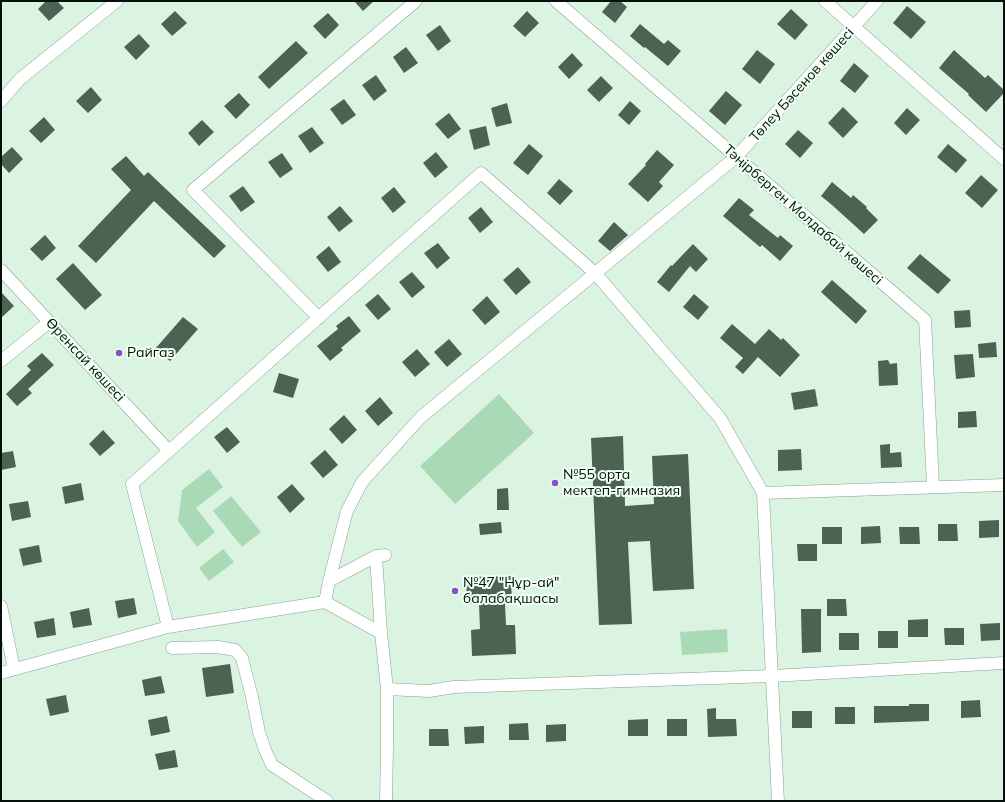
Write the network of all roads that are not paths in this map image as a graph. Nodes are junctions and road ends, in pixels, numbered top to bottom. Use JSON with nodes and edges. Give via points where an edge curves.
{"nodes":[{"id":1,"x":117,"y":1,"type":"edge"},
{"id":2,"x":416,"y":1,"type":"edge"},
{"id":3,"x":556,"y":1,"type":"edge"},
{"id":4,"x":825,"y":1,"type":"edge"},
{"id":5,"x":877,"y":1,"type":"edge"},
{"id":6,"x":854,"y":26,"type":"junction"},
{"id":7,"x":1,"y":101,"type":"edge"},
{"id":8,"x":736,"y":157,"type":"junction"},
{"id":9,"x":1004,"y":159,"type":"edge"},
{"id":10,"x":1,"y":270,"type":"edge"},
{"id":11,"x":595,"y":273,"type":"junction"},
{"id":12,"x":319,"y":318,"type":"junction"},
{"id":13,"x":49,"y":322,"type":"junction"},
{"id":14,"x":1,"y":361,"type":"edge"},
{"id":15,"x":169,"y":451,"type":"junction"},
{"id":16,"x":1004,"y":485,"type":"edge"},
{"id":17,"x":933,"y":486,"type":"junction"},
{"id":18,"x":764,"y":493,"type":"junction"},
{"id":19,"x":329,"y":581,"type":"junction"},
{"id":20,"x":325,"y":602,"type":"junction"},
{"id":21,"x":1,"y":606,"type":"edge"},
{"id":22,"x":168,"y":627,"type":"junction"},
{"id":23,"x":381,"y":633,"type":"junction"},
{"id":24,"x":172,"y":648,"type":"dead end"},
{"id":25,"x":1004,"y":663,"type":"edge"},
{"id":26,"x":14,"y":669,"type":"junction"},
{"id":27,"x":1,"y":673,"type":"edge"},
{"id":28,"x":772,"y":676,"type":"junction"},
{"id":29,"x":387,"y":689,"type":"junction"},
{"id":30,"x":328,"y":801,"type":"edge"},
{"id":31,"x":386,"y":801,"type":"edge"},
{"id":32,"x":778,"y":801,"type":"edge"}],
"edges":[{"from":1,"to":7,"type":"street","via":[[20,79]]},
{"from":2,"to":12,"type":"street","via":[[193,190]]},
{"from":3,"to":8,"type":"street","name":"Тәңірберген Молдабай көшесі"},
{"from":4,"to":6,"type":"street"},
{"from":5,"to":6,"type":"street","name":"Төлеу Бәсенов көшесі"},
{"from":6,"to":8,"type":"street","name":"Төлеу Бәсенов көшесі"},
{"from":6,"to":9,"type":"street"},
{"from":8,"to":11,"type":"street","name":"Төлеу Бәсенов көшесі"},
{"from":8,"to":17,"type":"street","name":"Тәңірберген Молдабай көшесі","via":[[925,320]]},
{"from":10,"to":13,"type":"street","name":"Өренсай көшесі"},
{"from":11,"to":12,"type":"street","via":[[481,173]]},
{"from":11,"to":18,"type":"street","via":[[720,418]]},
{"from":11,"to":19,"type":"street","name":"Төлеу Бәсенов көшесі","via":[[421,417],[362,482],[347,511]]},
{"from":12,"to":15,"type":"street"},
{"from":13,"to":14,"type":"street"},
{"from":13,"to":15,"type":"street","name":"Өренсай көшесі"},
{"from":15,"to":22,"type":"street","via":[[132,484]]},
{"from":16,"to":17,"type":"street"},
{"from":17,"to":18,"type":"street"},
{"from":18,"to":28,"type":"street"},
{"from":19,"to":20,"type":"street","name":"Төлеу Бәсенов көшесі"},
{"from":19,"to":23,"type":"street","via":[[380,555]]},
{"from":20,"to":22,"type":"street"},
{"from":20,"to":23,"type":"street"},
{"from":21,"to":26,"type":"street"},
{"from":22,"to":26,"type":"street"},
{"from":23,"to":29,"type":"street"},
{"from":24,"to":30,"type":"street","via":[[218,647],[235,650],[242,658],[259,732],[272,764]]},
{"from":25,"to":28,"type":"street"},
{"from":26,"to":27,"type":"street"},
{"from":28,"to":29,"type":"street","via":[[454,687],[429,691]]},
{"from":28,"to":32,"type":"street"},
{"from":29,"to":31,"type":"street"}]}
